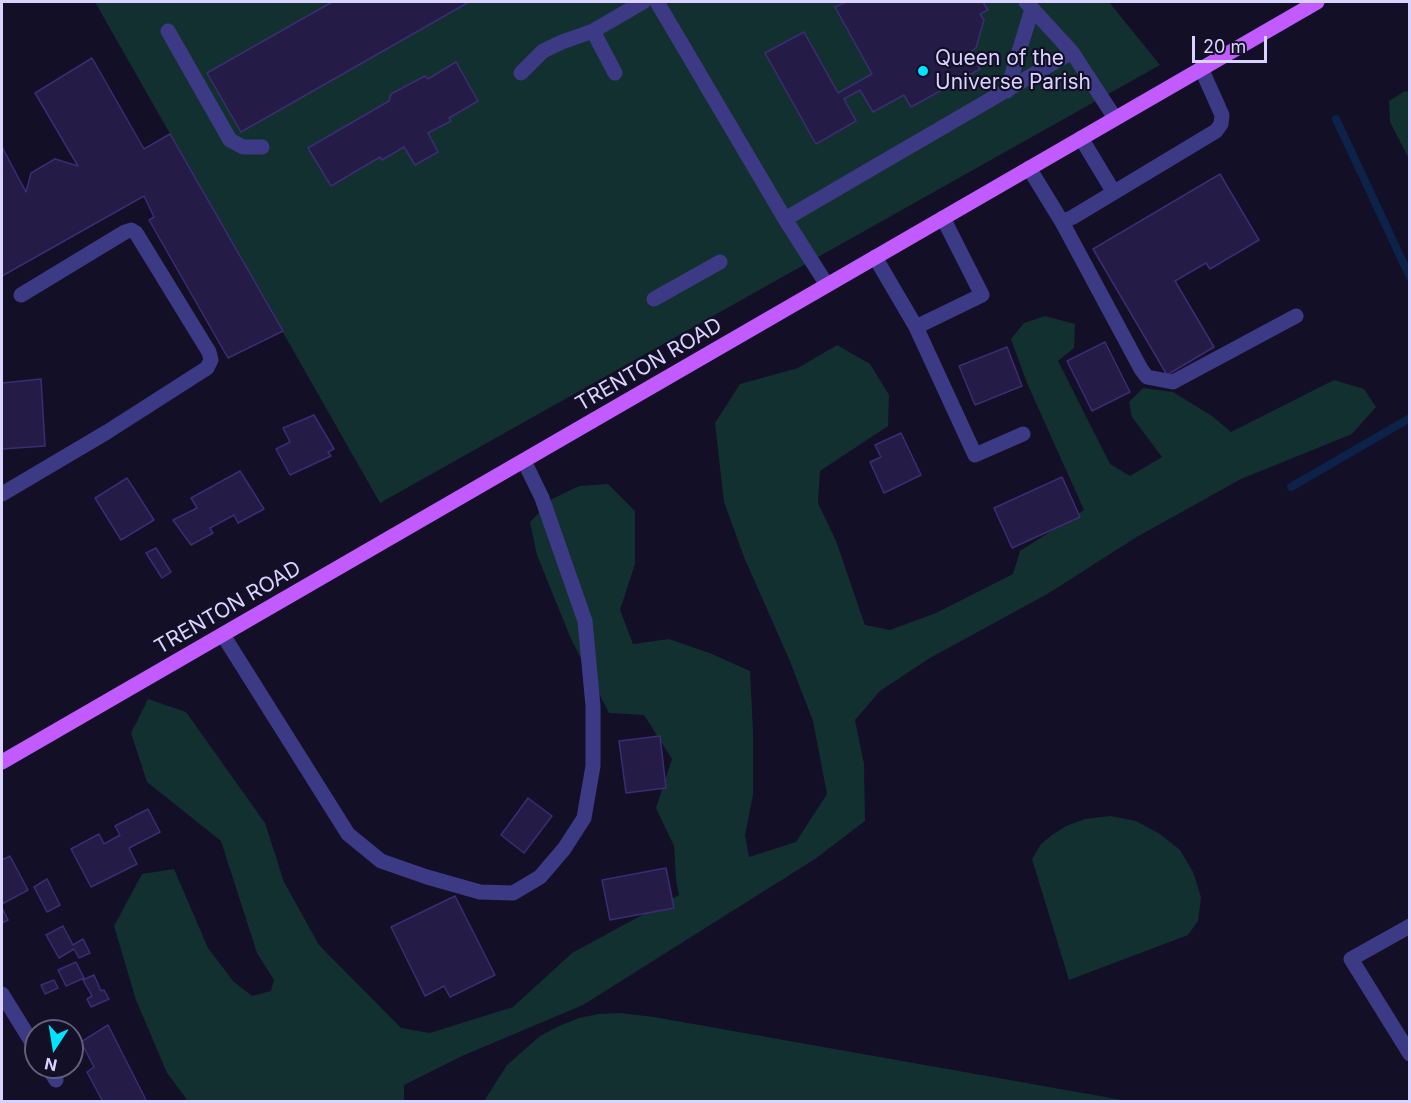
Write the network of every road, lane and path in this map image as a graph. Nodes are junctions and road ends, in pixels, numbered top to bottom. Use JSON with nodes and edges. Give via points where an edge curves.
{"nodes":[{"id":1,"x":643,"y":2,"type":"edge"},
{"id":2,"x":657,"y":2,"type":"edge"},
{"id":3,"x":1317,"y":2,"type":"edge"},
{"id":4,"x":1029,"y":5,"type":"edge"},
{"id":5,"x":168,"y":31,"type":"dead end"},
{"id":6,"x":593,"y":31,"type":"junction"},
{"id":7,"x":1072,"y":52,"type":"junction"},
{"id":8,"x":1201,"y":68,"type":"junction"},
{"id":9,"x":521,"y":73,"type":"dead end"},
{"id":10,"x":615,"y":73,"type":"dead end"},
{"id":11,"x":1007,"y":91,"type":"junction"},
{"id":12,"x":1115,"y":118,"type":"junction"},
{"id":13,"x":1081,"y":138,"type":"junction"},
{"id":14,"x":262,"y":147,"type":"dead end"},
{"id":15,"x":1029,"y":168,"type":"junction"},
{"id":16,"x":1113,"y":191,"type":"junction"},
{"id":17,"x":943,"y":218,"type":"junction"},
{"id":18,"x":785,"y":219,"type":"junction"},
{"id":19,"x":1062,"y":222,"type":"junction"},
{"id":20,"x":875,"y":258,"type":"junction"},
{"id":21,"x":720,"y":262,"type":"dead end"},
{"id":22,"x":827,"y":285,"type":"junction"},
{"id":23,"x":21,"y":295,"type":"dead end"},
{"id":24,"x":654,"y":299,"type":"dead end"},
{"id":25,"x":1296,"y":316,"type":"dead end"},
{"id":26,"x":916,"y":327,"type":"junction"},
{"id":27,"x":1023,"y":434,"type":"dead end"},
{"id":28,"x":524,"y":461,"type":"junction"},
{"id":29,"x":2,"y":494,"type":"edge"},
{"id":30,"x":223,"y":635,"type":"junction"},
{"id":31,"x":2,"y":762,"type":"edge"},
{"id":32,"x":1410,"y":926,"type":"edge"},
{"id":33,"x":2,"y":994,"type":"edge"},
{"id":34,"x":24,"y":1030,"type":"edge"},
{"id":35,"x":1410,"y":1054,"type":"edge"}],
"edges":[{"from":1,"to":6,"type":"street"},
{"from":2,"to":18,"type":"street"},
{"from":3,"to":8,"type":"main road","name":"TRENTON ROAD"},
{"from":4,"to":7,"type":"street"},
{"from":4,"to":11,"type":"street"},
{"from":5,"to":14,"type":"street","via":[[230,140],[243,147]]},
{"from":6,"to":9,"type":"street","via":[[543,51]]},
{"from":6,"to":10,"type":"street"},
{"from":7,"to":11,"type":"street"},
{"from":7,"to":12,"type":"street"},
{"from":8,"to":12,"type":"main road","name":"TRENTON ROAD"},
{"from":8,"to":16,"type":"street","via":[[1222,115],[1216,131]]},
{"from":11,"to":18,"type":"street"},
{"from":12,"to":13,"type":"main road","name":"TRENTON ROAD"},
{"from":13,"to":15,"type":"main road","name":"TRENTON ROAD"},
{"from":13,"to":16,"type":"street"},
{"from":15,"to":17,"type":"main road","name":"TRENTON ROAD"},
{"from":15,"to":19,"type":"street"},
{"from":16,"to":19,"type":"street"},
{"from":17,"to":20,"type":"main road","name":"TRENTON ROAD"},
{"from":17,"to":26,"type":"street","via":[[981,295]]},
{"from":18,"to":22,"type":"street"},
{"from":19,"to":25,"type":"street","via":[[1147,377],[1173,382]]},
{"from":20,"to":22,"type":"main road","name":"TRENTON ROAD"},
{"from":20,"to":26,"type":"street"},
{"from":21,"to":24,"type":"street"},
{"from":22,"to":28,"type":"main road","name":"TRENTON ROAD"},
{"from":23,"to":29,"type":"street","via":[[130,230],[136,233],[211,360],[207,368]]},
{"from":26,"to":27,"type":"street","via":[[975,455]]},
{"from":28,"to":30,"type":"main road","name":"TRENTON ROAD"},
{"from":28,"to":30,"type":"street","via":[[542,498],[585,621],[593,706],[592,766],[584,818],[540,877],[513,893],[480,892],[381,861],[348,834]]},
{"from":30,"to":31,"type":"main road","name":"TRENTON ROAD"},
{"from":32,"to":35,"type":"street","via":[[1351,959]]},
{"from":33,"to":34,"type":"street"}]}
